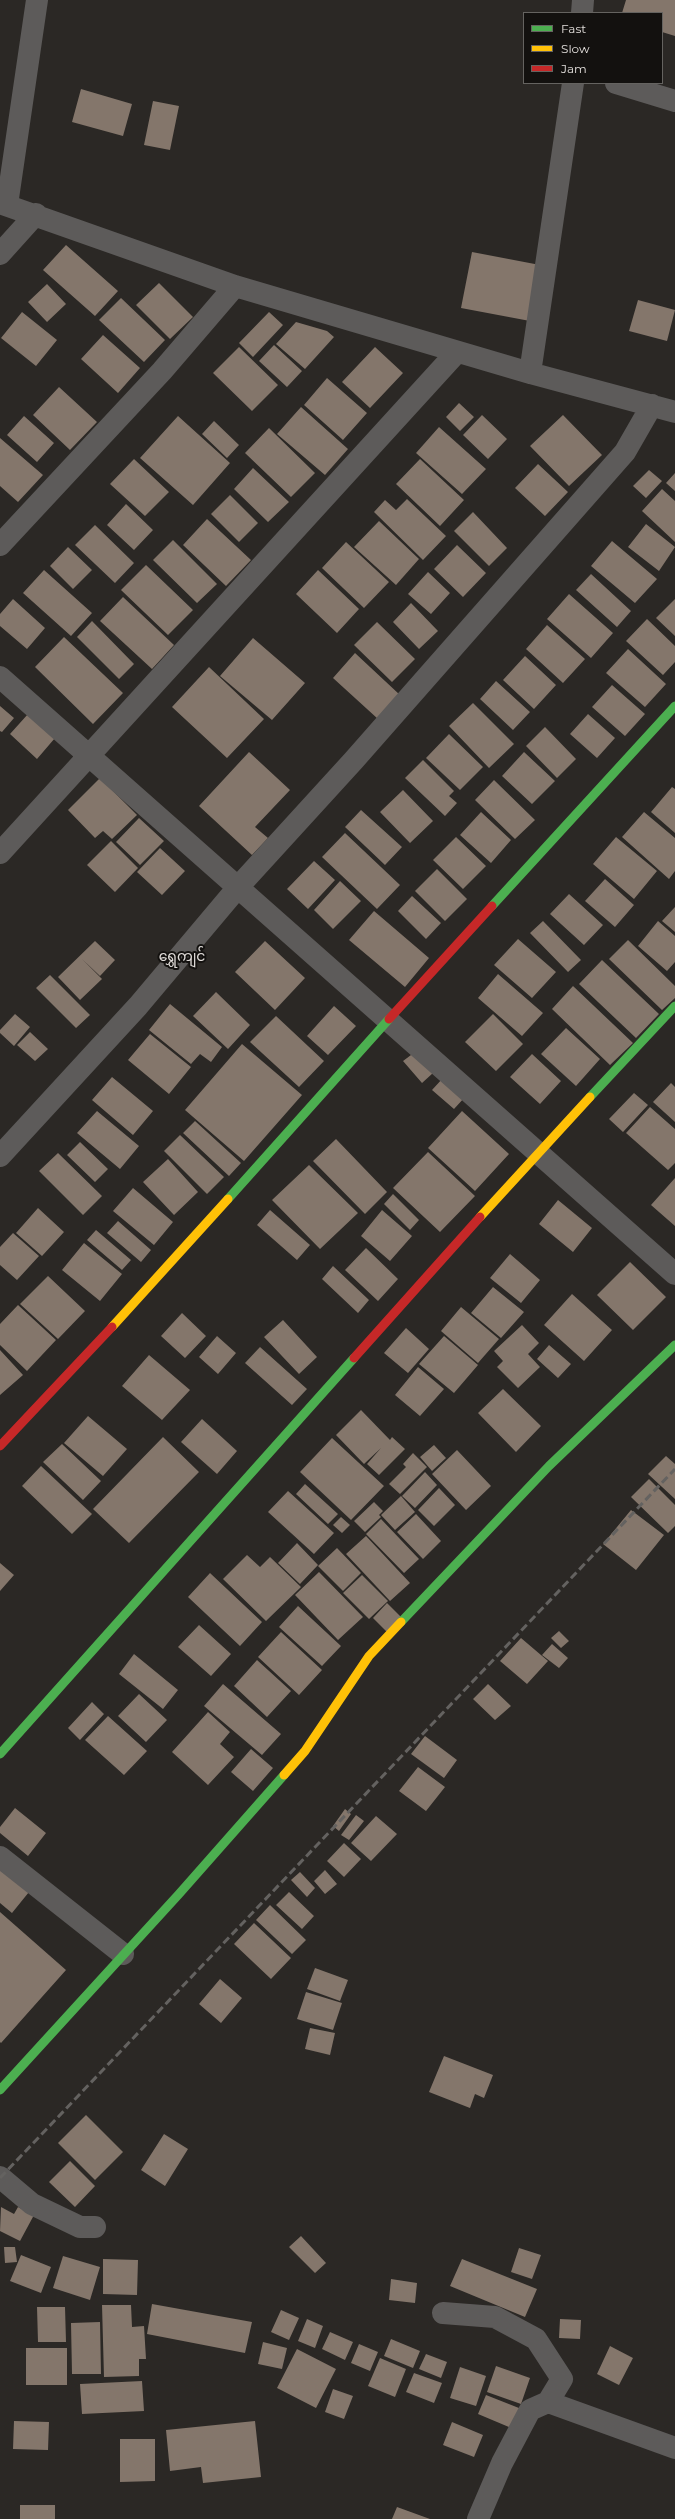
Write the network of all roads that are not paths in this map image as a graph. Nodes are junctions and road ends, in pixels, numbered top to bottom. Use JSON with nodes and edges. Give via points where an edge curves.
{"nodes":[{"id":1,"x":38,"y":0,"type":"edge"},
{"id":2,"x":583,"y":0,"type":"edge"},
{"id":3,"x":582,"y":12,"type":"edge"},
{"id":4,"x":573,"y":84,"type":"edge"},
{"id":5,"x":619,"y":84,"type":"edge"},
{"id":6,"x":675,"y":101,"type":"edge"},
{"id":7,"x":3,"y":204,"type":"edge"},
{"id":8,"x":36,"y":214,"type":"junction"},
{"id":9,"x":0,"y":254,"type":"edge"},
{"id":10,"x":235,"y":286,"type":"junction"},
{"id":11,"x":457,"y":352,"type":"junction"},
{"id":12,"x":530,"y":374,"type":"junction"},
{"id":13,"x":652,"y":405,"type":"junction"},
{"id":14,"x":675,"y":412,"type":"edge"},
{"id":15,"x":0,"y":545,"type":"edge"},
{"id":16,"x":0,"y":677,"type":"edge"},
{"id":17,"x":675,"y":706,"type":"edge"},
{"id":18,"x":89,"y":757,"type":"junction"},
{"id":19,"x":0,"y":853,"type":"edge"},
{"id":20,"x":239,"y":886,"type":"junction"},
{"id":21,"x":675,"y":1006,"type":"edge"},
{"id":22,"x":388,"y":1019,"type":"junction"},
{"id":23,"x":538,"y":1154,"type":"junction"},
{"id":24,"x":0,"y":1156,"type":"edge"},
{"id":25,"x":675,"y":1274,"type":"edge"},
{"id":26,"x":675,"y":1345,"type":"edge"},
{"id":27,"x":0,"y":1446,"type":"edge"},
{"id":28,"x":0,"y":1754,"type":"edge"},
{"id":29,"x":0,"y":1858,"type":"edge"},
{"id":30,"x":123,"y":1954,"type":"junction"},
{"id":31,"x":0,"y":2088,"type":"edge"},
{"id":32,"x":0,"y":2177,"type":"edge"},
{"id":33,"x":95,"y":2227,"type":"dead end"},
{"id":34,"x":443,"y":2313,"type":"dead end"},
{"id":35,"x":548,"y":2402,"type":"junction"},
{"id":36,"x":675,"y":2448,"type":"edge"},
{"id":37,"x":478,"y":2519,"type":"edge"}],
"edges":[{"from":1,"to":7,"type":"street"},
{"from":2,"to":3,"type":"street"},
{"from":4,"to":12,"type":"street"},
{"from":5,"to":6,"type":"street"},
{"from":7,"to":8,"type":"street"},
{"from":8,"to":9,"type":"street"},
{"from":8,"to":10,"type":"street"},
{"from":10,"to":11,"type":"street"},
{"from":10,"to":15,"type":"street","via":[[162,371]]},
{"from":11,"to":12,"type":"street"},
{"from":11,"to":18,"type":"street"},
{"from":12,"to":13,"type":"street"},
{"from":13,"to":14,"type":"street"},
{"from":13,"to":20,"type":"street","via":[[625,452],[354,760]]},
{"from":16,"to":18,"type":"street"},
{"from":17,"to":22,"type":"street"},
{"from":18,"to":19,"type":"street"},
{"from":18,"to":20,"type":"street"},
{"from":20,"to":22,"type":"street"},
{"from":20,"to":24,"type":"street","via":[[138,1006]]},
{"from":21,"to":23,"type":"street"},
{"from":22,"to":23,"type":"street"},
{"from":22,"to":27,"type":"street","via":[[158,1278]]},
{"from":23,"to":25,"type":"street"},
{"from":23,"to":28,"type":"street"},
{"from":26,"to":30,"type":"street","via":[[549,1466],[369,1656],[305,1752]]},
{"from":29,"to":30,"type":"street"},
{"from":30,"to":31,"type":"street"},
{"from":32,"to":33,"type":"street","via":[[32,2204],[80,2227]]},
{"from":34,"to":35,"type":"street","via":[[495,2317],[536,2339],[562,2379]]},
{"from":35,"to":36,"type":"street"},
{"from":35,"to":37,"type":"street","via":[[530,2410],[502,2463]]}]}
